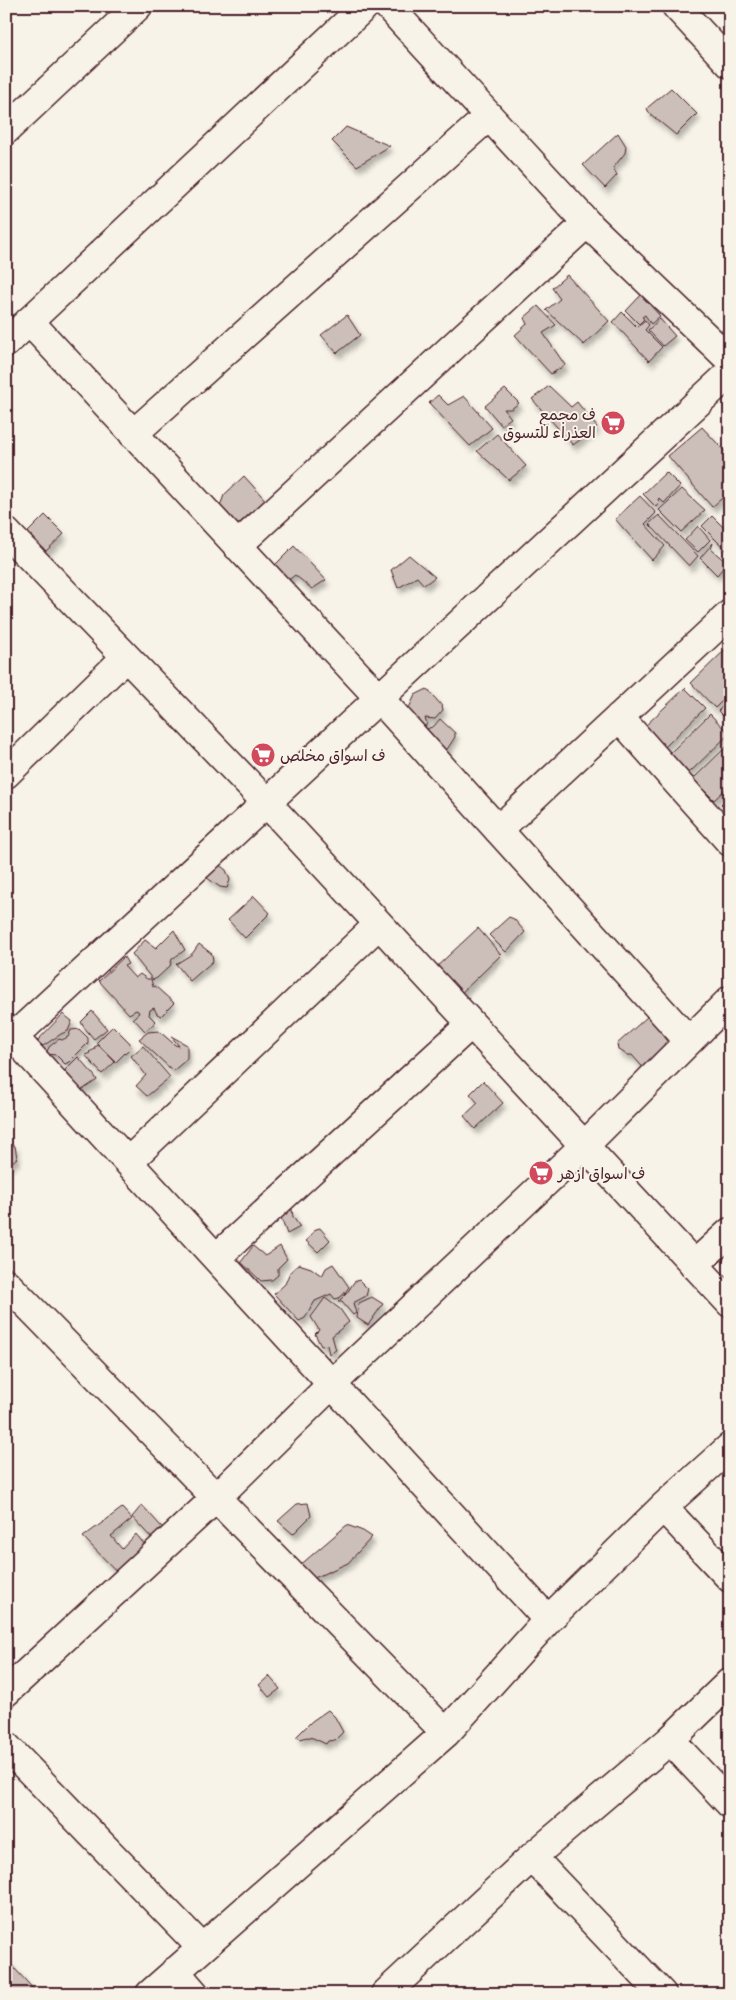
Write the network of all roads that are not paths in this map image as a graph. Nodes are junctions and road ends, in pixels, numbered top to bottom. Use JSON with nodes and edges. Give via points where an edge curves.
{"nodes":[{"id":1,"x":138,"y":6,"type":"edge"},
{"id":2,"x":365,"y":6,"type":"edge"},
{"id":3,"x":388,"y":6,"type":"edge"},
{"id":4,"x":676,"y":6,"type":"edge"},
{"id":5,"x":730,"y":64,"type":"edge"},
{"id":6,"x":489,"y":116,"type":"junction"},
{"id":7,"x":6,"y":130,"type":"edge"},
{"id":8,"x":587,"y":223,"type":"junction"},
{"id":9,"x":29,"y":321,"type":"junction"},
{"id":10,"x":6,"y":343,"type":"edge"},
{"id":11,"x":730,"y":360,"type":"edge"},
{"id":12,"x":730,"y":374,"type":"edge"},
{"id":13,"x":133,"y":434,"type":"junction"},
{"id":14,"x":6,"y":532,"type":"edge"},
{"id":15,"x":237,"y":546,"type":"junction"},
{"id":16,"x":730,"y":614,"type":"edge"},
{"id":17,"x":126,"y":657,"type":"junction"},
{"id":18,"x":378,"y":698,"type":"junction"},
{"id":19,"x":619,"y":717,"type":"junction"},
{"id":20,"x":6,"y":774,"type":"edge"},
{"id":21,"x":266,"y":802,"type":"junction"},
{"id":22,"x":498,"y":830,"type":"junction"},
{"id":23,"x":730,"y":842,"type":"edge"},
{"id":24,"x":378,"y":924,"type":"junction"},
{"id":25,"x":730,"y":1000,"type":"edge"},
{"id":26,"x":471,"y":1024,"type":"junction"},
{"id":27,"x":9,"y":1037,"type":"edge"},
{"id":28,"x":688,"y":1040,"type":"junction"},
{"id":29,"x":584,"y":1146,"type":"junction"},
{"id":30,"x":128,"y":1162,"type":"junction"},
{"id":31,"x":730,"y":1232,"type":"edge"},
{"id":32,"x":216,"y":1258,"type":"junction"},
{"id":33,"x":694,"y":1265,"type":"junction"},
{"id":34,"x":6,"y":1282,"type":"edge"},
{"id":35,"x":730,"y":1303,"type":"edge"},
{"id":36,"x":332,"y":1384,"type":"junction"},
{"id":37,"x":730,"y":1447,"type":"edge"},
{"id":38,"x":216,"y":1498,"type":"junction"},
{"id":39,"x":663,"y":1507,"type":"junction"},
{"id":40,"x":730,"y":1578,"type":"edge"},
{"id":41,"x":548,"y":1620,"type":"junction"},
{"id":42,"x":730,"y":1682,"type":"edge"},
{"id":43,"x":6,"y":1692,"type":"edge"},
{"id":44,"x":446,"y":1733,"type":"junction"},
{"id":45,"x":670,"y":1740,"type":"junction"},
{"id":46,"x":6,"y":1746,"type":"edge"},
{"id":47,"x":730,"y":1804,"type":"edge"},
{"id":48,"x":532,"y":1857,"type":"junction"},
{"id":49,"x":202,"y":1948,"type":"junction"},
{"id":50,"x":175,"y":1971,"type":"junction"},
{"id":51,"x":150,"y":1994,"type":"edge"},
{"id":52,"x":195,"y":1994,"type":"edge"},
{"id":53,"x":385,"y":1994,"type":"edge"},
{"id":54,"x":662,"y":1994,"type":"edge"}],
"edges":[{"from":1,"to":7,"type":"street"},
{"from":2,"to":9,"type":"street"},
{"from":3,"to":6,"type":"street"},
{"from":4,"to":5,"type":"street"},
{"from":6,"to":8,"type":"street"},
{"from":6,"to":13,"type":"street"},
{"from":8,"to":11,"type":"street"},
{"from":8,"to":15,"type":"street"},
{"from":9,"to":10,"type":"street"},
{"from":9,"to":13,"type":"street"},
{"from":12,"to":18,"type":"street"},
{"from":13,"to":15,"type":"street"},
{"from":14,"to":17,"type":"street"},
{"from":15,"to":18,"type":"street"},
{"from":16,"to":19,"type":"street"},
{"from":17,"to":20,"type":"street"},
{"from":17,"to":21,"type":"street"},
{"from":18,"to":21,"type":"street"},
{"from":18,"to":22,"type":"street"},
{"from":19,"to":22,"type":"street"},
{"from":19,"to":23,"type":"street"},
{"from":21,"to":24,"type":"street"},
{"from":21,"to":27,"type":"street"},
{"from":22,"to":28,"type":"street"},
{"from":24,"to":26,"type":"street"},
{"from":24,"to":30,"type":"street"},
{"from":25,"to":28,"type":"street"},
{"from":26,"to":29,"type":"street"},
{"from":26,"to":32,"type":"street"},
{"from":27,"to":30,"type":"street"},
{"from":28,"to":29,"type":"street"},
{"from":29,"to":33,"type":"street"},
{"from":29,"to":36,"type":"street"},
{"from":30,"to":32,"type":"street"},
{"from":31,"to":33,"type":"street"},
{"from":32,"to":36,"type":"street"},
{"from":33,"to":35,"type":"street"},
{"from":34,"to":38,"type":"street"},
{"from":36,"to":38,"type":"street"},
{"from":36,"to":41,"type":"street"},
{"from":37,"to":39,"type":"street"},
{"from":38,"to":43,"type":"street"},
{"from":38,"to":44,"type":"street"},
{"from":39,"to":40,"type":"street"},
{"from":39,"to":41,"type":"street"},
{"from":41,"to":44,"type":"street"},
{"from":42,"to":45,"type":"street"},
{"from":44,"to":49,"type":"street"},
{"from":45,"to":47,"type":"street"},
{"from":45,"to":48,"type":"street"},
{"from":46,"to":49,"type":"street"},
{"from":48,"to":53,"type":"street"},
{"from":48,"to":54,"type":"street"},
{"from":49,"to":50,"type":"street"},
{"from":50,"to":51,"type":"street"},
{"from":50,"to":52,"type":"street"}]}
